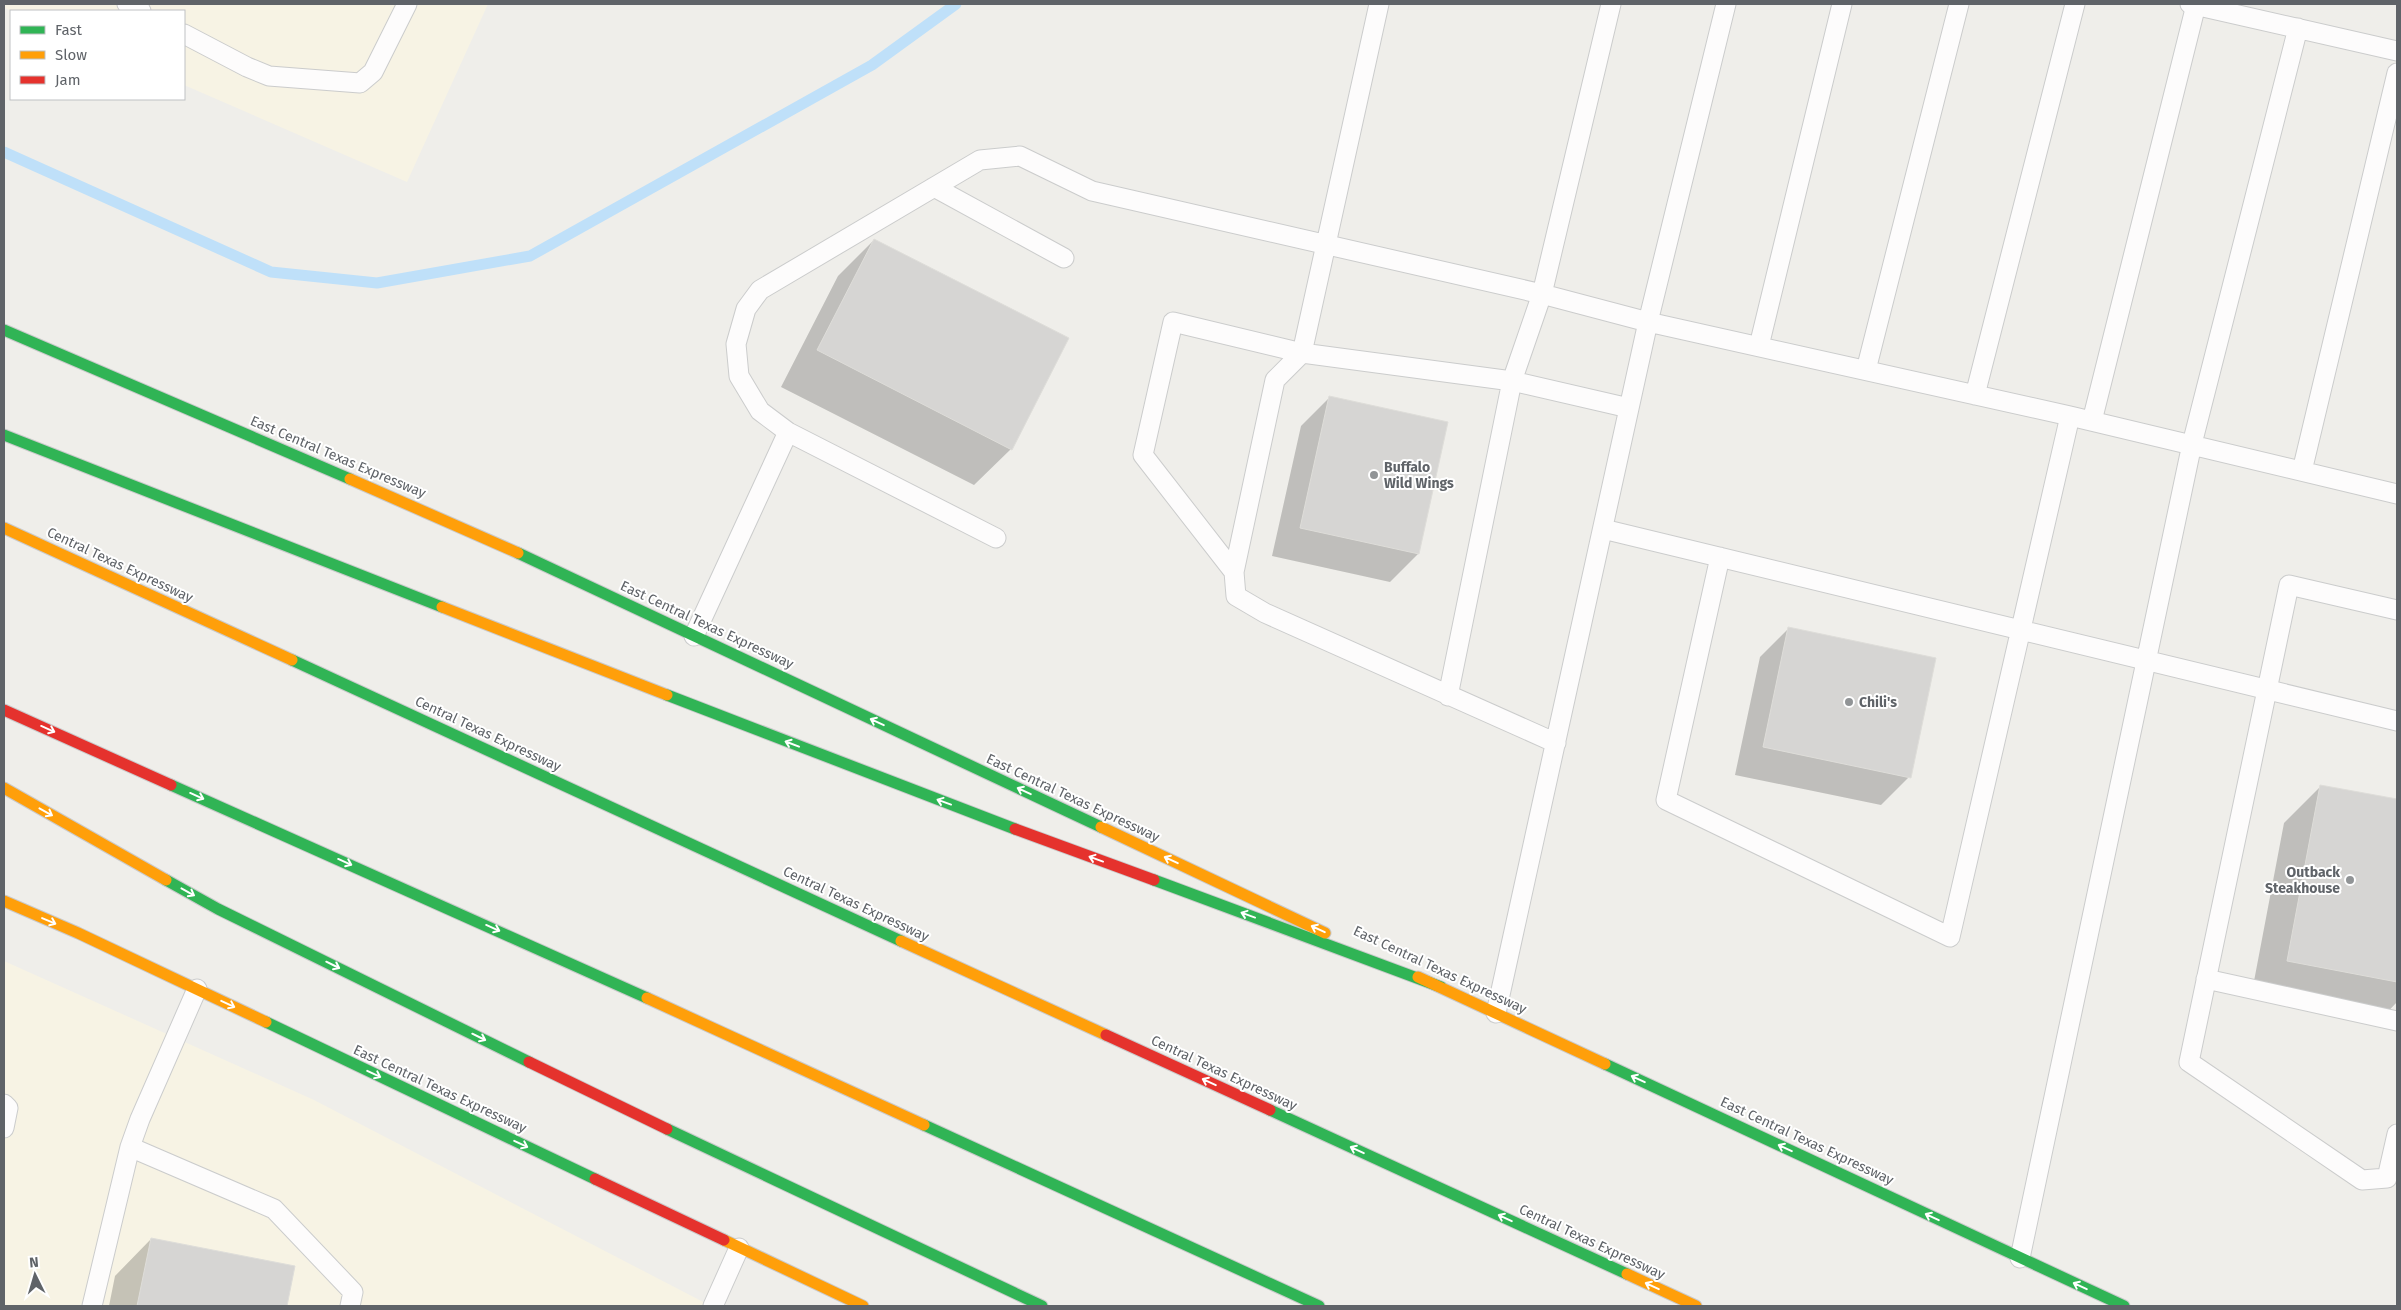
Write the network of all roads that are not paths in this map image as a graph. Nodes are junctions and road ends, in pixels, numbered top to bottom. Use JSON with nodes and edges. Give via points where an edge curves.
{"nodes":[{"id":1,"x":407,"y":4,"type":"edge"},
{"id":2,"x":1379,"y":4,"type":"edge"},
{"id":3,"x":1611,"y":4,"type":"edge"},
{"id":4,"x":1726,"y":4,"type":"edge"},
{"id":5,"x":1842,"y":4,"type":"edge"},
{"id":6,"x":1959,"y":4,"type":"edge"},
{"id":7,"x":2075,"y":4,"type":"edge"},
{"id":8,"x":2193,"y":4,"type":"edge"},
{"id":9,"x":2298,"y":28,"type":"junction"},
{"id":10,"x":185,"y":35,"type":"edge"},
{"id":11,"x":2397,"y":51,"type":"edge"},
{"id":12,"x":2397,"y":73,"type":"edge"},
{"id":13,"x":934,"y":187,"type":"junction"},
{"id":14,"x":1325,"y":245,"type":"junction"},
{"id":15,"x":1064,"y":258,"type":"dead end"},
{"id":16,"x":1542,"y":294,"type":"junction"},
{"id":17,"x":1648,"y":322,"type":"junction"},
{"id":18,"x":4,"y":330,"type":"edge"},
{"id":19,"x":1759,"y":346,"type":"junction"},
{"id":20,"x":1302,"y":353,"type":"junction"},
{"id":21,"x":1866,"y":370,"type":"junction"},
{"id":22,"x":1512,"y":381,"type":"junction"},
{"id":23,"x":1975,"y":395,"type":"junction"},
{"id":24,"x":1630,"y":408,"type":"junction"},
{"id":25,"x":2070,"y":416,"type":"junction"},
{"id":26,"x":2092,"y":421,"type":"junction"},
{"id":27,"x":788,"y":432,"type":"junction"},
{"id":28,"x":4,"y":435,"type":"edge"},
{"id":29,"x":2192,"y":444,"type":"junction"},
{"id":30,"x":2302,"y":471,"type":"junction"},
{"id":31,"x":2397,"y":494,"type":"edge"},
{"id":32,"x":4,"y":528,"type":"edge"},
{"id":33,"x":1603,"y":529,"type":"junction"},
{"id":34,"x":996,"y":538,"type":"dead end"},
{"id":35,"x":1720,"y":557,"type":"junction"},
{"id":36,"x":1234,"y":572,"type":"junction"},
{"id":37,"x":2397,"y":610,"type":"edge"},
{"id":38,"x":2021,"y":630,"type":"junction"},
{"id":39,"x":694,"y":636,"type":"junction"},
{"id":40,"x":2146,"y":660,"type":"junction"},
{"id":41,"x":2267,"y":690,"type":"junction"},
{"id":42,"x":1448,"y":696,"type":"junction"},
{"id":43,"x":4,"y":710,"type":"edge"},
{"id":44,"x":2397,"y":721,"type":"edge"},
{"id":45,"x":1556,"y":743,"type":"junction"},
{"id":46,"x":4,"y":788,"type":"edge"},
{"id":47,"x":4,"y":902,"type":"edge"},
{"id":48,"x":2206,"y":979,"type":"junction"},
{"id":49,"x":1442,"y":987,"type":"junction"},
{"id":50,"x":197,"y":989,"type":"junction"},
{"id":51,"x":1496,"y":1013,"type":"junction"},
{"id":52,"x":2397,"y":1021,"type":"edge"},
{"id":53,"x":4,"y":1104,"type":"edge"},
{"id":54,"x":4,"y":1128,"type":"edge"},
{"id":55,"x":2397,"y":1134,"type":"edge"},
{"id":56,"x":130,"y":1147,"type":"junction"},
{"id":57,"x":739,"y":1248,"type":"junction"},
{"id":58,"x":2020,"y":1258,"type":"junction"},
{"id":59,"x":92,"y":1306,"type":"edge"},
{"id":60,"x":350,"y":1306,"type":"edge"},
{"id":61,"x":712,"y":1306,"type":"edge"},
{"id":62,"x":863,"y":1306,"type":"edge"},
{"id":63,"x":1042,"y":1306,"type":"edge"},
{"id":64,"x":1319,"y":1306,"type":"edge"},
{"id":65,"x":1696,"y":1306,"type":"edge"},
{"id":66,"x":2124,"y":1306,"type":"edge"}],
"edges":[{"from":1,"to":10,"type":"lane","via":[[373,72],[360,82],[269,76]]},
{"from":2,"to":14,"type":"lane"},
{"from":3,"to":16,"type":"lane"},
{"from":4,"to":17,"type":"lane"},
{"from":5,"to":19,"type":"lane"},
{"from":6,"to":21,"type":"lane"},
{"from":7,"to":23,"type":"lane"},
{"from":8,"to":9,"type":"lane"},
{"from":8,"to":26,"type":"lane"},
{"from":9,"to":11,"type":"lane"},
{"from":9,"to":29,"type":"lane"},
{"from":12,"to":30,"type":"lane"},
{"from":13,"to":14,"type":"lane","via":[[980,160],[1020,156],[1092,192]]},
{"from":13,"to":15,"type":"lane"},
{"from":13,"to":27,"type":"lane","via":[[760,290],[746,310],[736,344],[739,376],[760,411]]},
{"from":14,"to":16,"type":"lane"},
{"from":14,"to":20,"type":"lane"},
{"from":16,"to":17,"type":"lane"},
{"from":16,"to":22,"type":"lane"},
{"from":17,"to":19,"type":"lane"},
{"from":17,"to":24,"type":"lane"},
{"from":18,"to":39,"type":"main road","name":"East Central Texas Expressway","via":[[479,535]]},
{"from":19,"to":21,"type":"lane"},
{"from":20,"to":22,"type":"lane"},
{"from":20,"to":36,"type":"lane","via":[[1275,380]]},
{"from":20,"to":36,"type":"lane","via":[[1173,322],[1144,455]]},
{"from":21,"to":23,"type":"lane"},
{"from":22,"to":24,"type":"lane"},
{"from":22,"to":42,"type":"lane"},
{"from":23,"to":25,"type":"lane"},
{"from":24,"to":33,"type":"lane"},
{"from":25,"to":26,"type":"lane"},
{"from":25,"to":38,"type":"lane"},
{"from":26,"to":29,"type":"lane"},
{"from":27,"to":34,"type":"lane"},
{"from":27,"to":39,"type":"lane"},
{"from":49,"to":28,"type":"main road","one_way":true,"via":[[871,775]]},
{"from":29,"to":30,"type":"lane"},
{"from":29,"to":40,"type":"lane"},
{"from":30,"to":31,"type":"lane"},
{"from":65,"to":32,"type":"main road","name":"Central Texas Expressway","one_way":true},
{"from":33,"to":35,"type":"lane"},
{"from":33,"to":45,"type":"lane"},
{"from":35,"to":38,"type":"lane"},
{"from":35,"to":38,"type":"lane","via":[[1666,800],[1950,937]]},
{"from":36,"to":42,"type":"lane","via":[[1236,596],[1265,613]]},
{"from":37,"to":41,"type":"lane","via":[[2289,584]]},
{"from":38,"to":40,"type":"lane"},
{"from":49,"to":39,"type":"main road","name":"East Central Texas Expressway","one_way":true},
{"from":40,"to":41,"type":"lane"},
{"from":40,"to":58,"type":"lane"},
{"from":41,"to":44,"type":"lane"},
{"from":41,"to":48,"type":"lane"},
{"from":42,"to":45,"type":"lane"},
{"from":43,"to":64,"type":"main road","one_way":true,"via":[[653,1000]]},
{"from":45,"to":51,"type":"lane"},
{"from":46,"to":63,"type":"main road","one_way":true,"via":[[226,913],[642,1117]]},
{"from":47,"to":50,"type":"main road","name":"East Central Texas Expressway","one_way":true},
{"from":48,"to":52,"type":"lane"},
{"from":48,"to":55,"type":"lane","via":[[2189,1062],[2362,1180],[2387,1178]]},
{"from":49,"to":51,"type":"main road","name":"East Central Texas Expressway"},
{"from":50,"to":56,"type":"lane"},
{"from":50,"to":57,"type":"main road","name":"East Central Texas Expressway","one_way":true},
{"from":58,"to":51,"type":"main road","name":"East Central Texas Expressway","one_way":true},
{"from":53,"to":54,"type":"lane","via":[[8,1108]]},
{"from":56,"to":59,"type":"lane"},
{"from":56,"to":60,"type":"lane","via":[[274,1209],[353,1292]]},
{"from":57,"to":61,"type":"lane"},
{"from":57,"to":62,"type":"main road","name":"East Central Texas Expressway"},
{"from":66,"to":58,"type":"main road","name":"East Central Texas Expressway","one_way":true}]}
